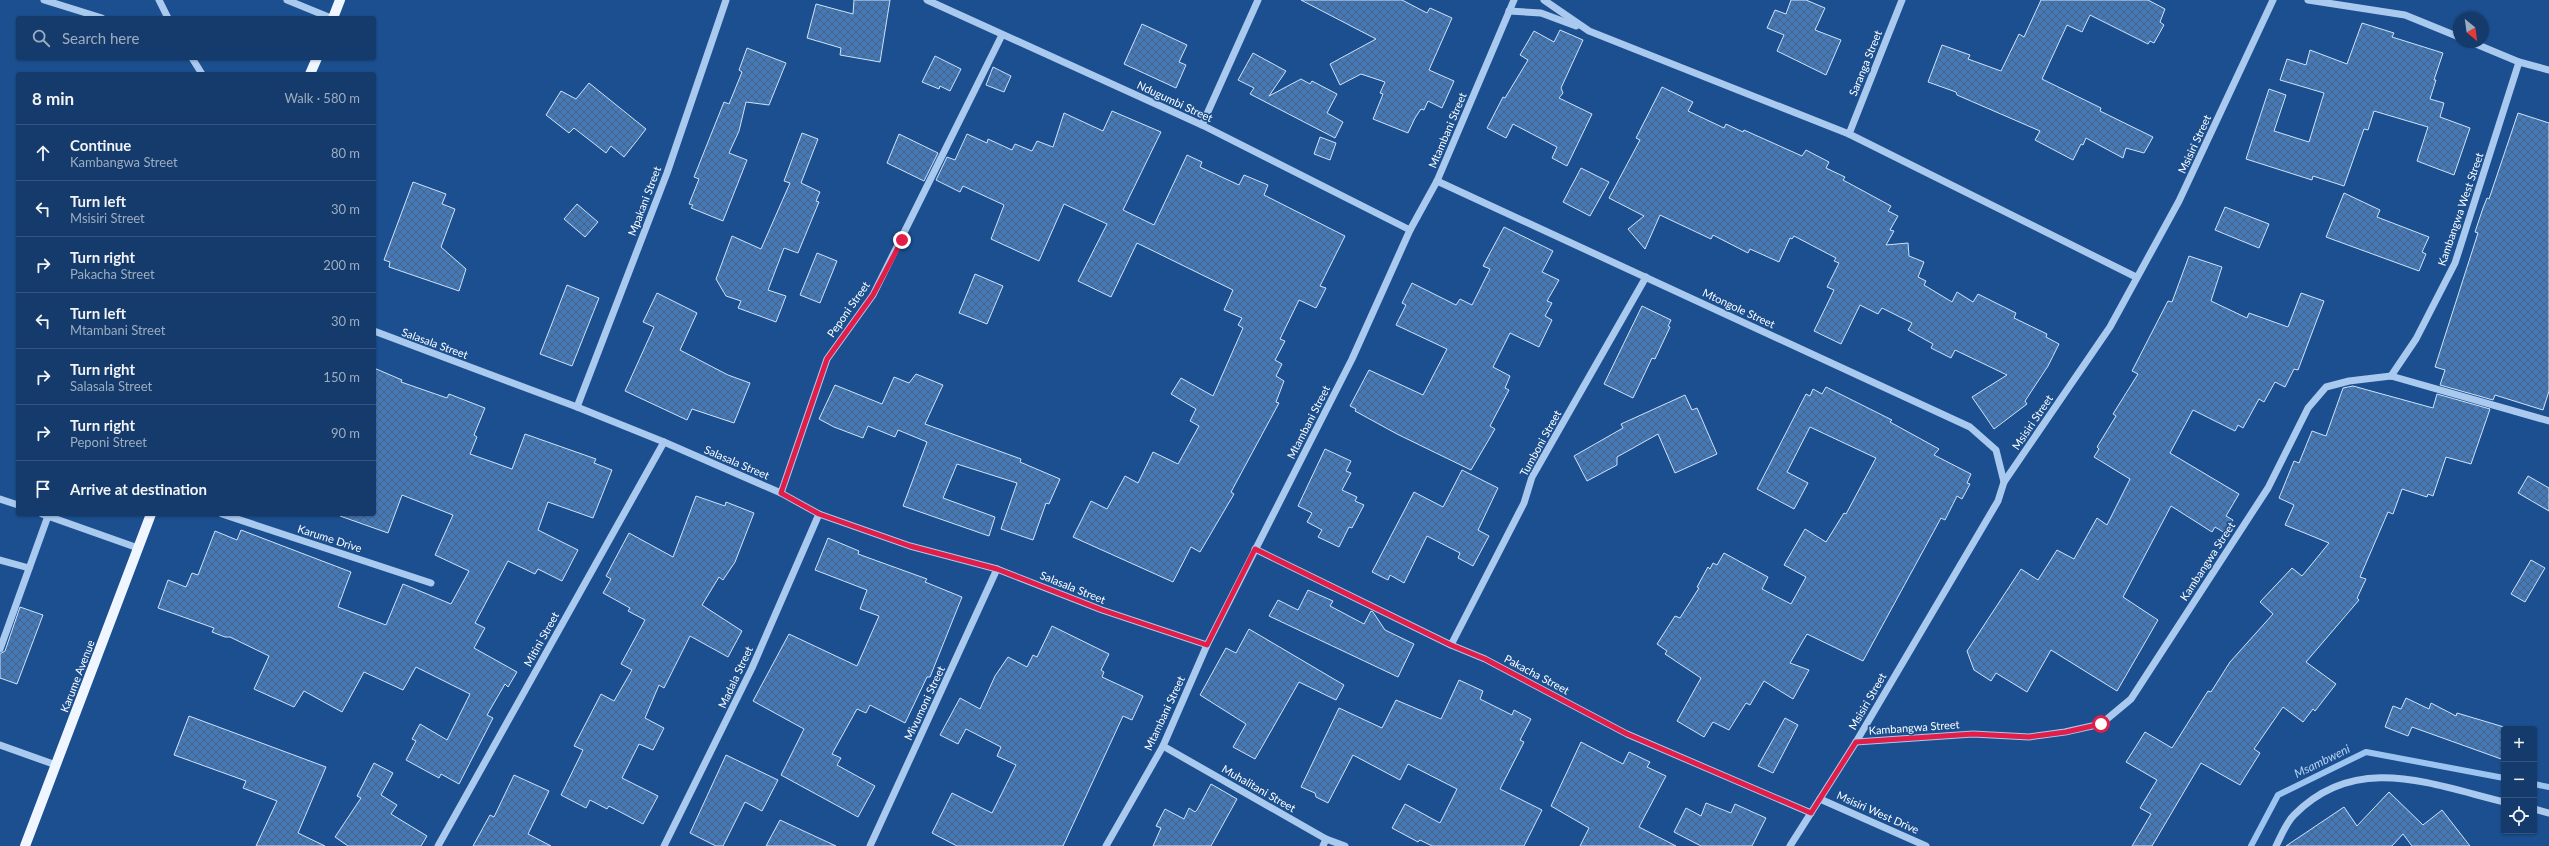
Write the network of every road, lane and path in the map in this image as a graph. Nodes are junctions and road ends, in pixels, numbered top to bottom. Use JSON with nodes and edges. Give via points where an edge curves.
{"nodes":[{"id":1,"x":44,"y":0,"type":"edge"},
{"id":2,"x":159,"y":0,"type":"edge"},
{"id":3,"x":287,"y":0,"type":"edge"},
{"id":4,"x":340,"y":0,"type":"edge"},
{"id":5,"x":726,"y":0,"type":"edge"},
{"id":6,"x":927,"y":0,"type":"edge"},
{"id":7,"x":1258,"y":0,"type":"edge"},
{"id":8,"x":1514,"y":0,"type":"edge"},
{"id":9,"x":1544,"y":0,"type":"edge"},
{"id":10,"x":1902,"y":0,"type":"edge"},
{"id":11,"x":2273,"y":0,"type":"edge"},
{"id":12,"x":2308,"y":0,"type":"edge"},
{"id":13,"x":54,"y":2,"type":"edge"},
{"id":14,"x":1508,"y":11,"type":"junction"},
{"id":15,"x":96,"y":16,"type":"edge"},
{"id":16,"x":167,"y":16,"type":"edge"},
{"id":17,"x":327,"y":16,"type":"edge"},
{"id":18,"x":333,"y":16,"type":"edge"},
{"id":19,"x":1589,"y":31,"type":"junction"},
{"id":20,"x":1002,"y":35,"type":"junction"},
{"id":21,"x":2453,"y":35,"type":"edge"},
{"id":22,"x":2485,"y":48,"type":"edge"},
{"id":23,"x":193,"y":60,"type":"edge"},
{"id":24,"x":316,"y":60,"type":"edge"},
{"id":25,"x":2519,"y":62,"type":"junction"},
{"id":26,"x":2549,"y":70,"type":"edge"},
{"id":27,"x":201,"y":72,"type":"edge"},
{"id":28,"x":311,"y":72,"type":"edge"},
{"id":29,"x":1202,"y":125,"type":"junction"},
{"id":30,"x":1849,"y":134,"type":"junction"},
{"id":31,"x":1437,"y":180,"type":"junction"},
{"id":32,"x":1410,"y":230,"type":"junction"},
{"id":33,"x":1646,"y":277,"type":"junction"},
{"id":34,"x":2136,"y":277,"type":"junction"},
{"id":35,"x":376,"y":332,"type":"edge"},
{"id":36,"x":2391,"y":376,"type":"junction"},
{"id":37,"x":577,"y":407,"type":"junction"},
{"id":38,"x":2549,"y":421,"type":"edge"},
{"id":39,"x":664,"y":442,"type":"junction"},
{"id":40,"x":2004,"y":482,"type":"junction"},
{"id":41,"x":781,"y":493,"type":"junction"},
{"id":42,"x":0,"y":499,"type":"edge"},
{"id":43,"x":16,"y":504,"type":"edge"},
{"id":44,"x":819,"y":514,"type":"junction"},
{"id":45,"x":45,"y":516,"type":"edge"},
{"id":46,"x":48,"y":516,"type":"edge"},
{"id":47,"x":150,"y":516,"type":"edge"},
{"id":48,"x":228,"y":516,"type":"edge"},
{"id":49,"x":138,"y":548,"type":"junction"},
{"id":50,"x":1255,"y":549,"type":"junction"},
{"id":51,"x":0,"y":560,"type":"edge"},
{"id":52,"x":29,"y":568,"type":"junction"},
{"id":53,"x":997,"y":569,"type":"junction"},
{"id":54,"x":431,"y":583,"type":"dead end"},
{"id":55,"x":1207,"y":645,"type":"junction"},
{"id":56,"x":1451,"y":645,"type":"junction"},
{"id":57,"x":0,"y":649,"type":"edge"},
{"id":58,"x":1856,"y":742,"type":"junction"},
{"id":59,"x":0,"y":745,"type":"edge"},
{"id":60,"x":1163,"y":746,"type":"junction"},
{"id":61,"x":56,"y":765,"type":"junction"},
{"id":62,"x":1820,"y":799,"type":"junction"},
{"id":63,"x":2501,"y":801,"type":"edge"},
{"id":64,"x":2537,"y":810,"type":"edge"},
{"id":65,"x":1811,"y":813,"type":"junction"},
{"id":66,"x":2549,"y":813,"type":"edge"},
{"id":67,"x":1326,"y":839,"type":"junction"},
{"id":68,"x":27,"y":845,"type":"edge"},
{"id":69,"x":438,"y":846,"type":"edge"},
{"id":70,"x":664,"y":846,"type":"edge"},
{"id":71,"x":870,"y":846,"type":"edge"},
{"id":72,"x":1106,"y":846,"type":"edge"},
{"id":73,"x":1323,"y":846,"type":"edge"},
{"id":74,"x":1345,"y":846,"type":"edge"},
{"id":75,"x":1790,"y":846,"type":"edge"},
{"id":76,"x":1926,"y":846,"type":"edge"},
{"id":77,"x":2276,"y":846,"type":"edge"}],
"edges":[{"from":1,"to":13,"type":"street"},
{"from":2,"to":16,"type":"street"},
{"from":3,"to":17,"type":"street"},
{"from":4,"to":18,"type":"main road"},
{"from":5,"to":37,"type":"street","name":"Mpakani Street","via":[[667,173]]},
{"from":6,"to":20,"type":"street","name":"Ndugumbi Street"},
{"from":7,"to":29,"type":"street"},
{"from":8,"to":14,"type":"street","name":"Mtambani Street"},
{"from":9,"to":19,"type":"street"},
{"from":10,"to":30,"type":"street","name":"Saranga Street"},
{"from":11,"to":34,"type":"street","name":"Msisiri Street","via":[[2179,202]]},
{"from":12,"to":21,"type":"street","via":[[2405,15]]},
{"from":13,"to":15,"type":"street"},
{"from":14,"to":19,"type":"street","via":[[1541,13]]},
{"from":14,"to":31,"type":"street","name":"Mtambani Street"},
{"from":19,"to":30,"type":"street"},
{"from":20,"to":29,"type":"street","name":"Ndugumbi Street"},
{"from":20,"to":41,"type":"street","name":"Peponi Street","via":[[873,295],[827,359]]},
{"from":22,"to":25,"type":"street"},
{"from":23,"to":27,"type":"street"},
{"from":24,"to":28,"type":"main road"},
{"from":25,"to":26,"type":"street"},
{"from":25,"to":36,"type":"street","name":"Kambangwa West Street","via":[[2455,263],[2416,339]]},
{"from":29,"to":32,"type":"street","name":"Ndugumbi Street"},
{"from":30,"to":34,"type":"street"},
{"from":31,"to":32,"type":"street","name":"Mtambani Street"},
{"from":31,"to":33,"type":"street","name":"Mtongole Street"},
{"from":32,"to":50,"type":"street","name":"Mtambani Street","via":[[1352,360]]},
{"from":33,"to":40,"type":"street","name":"Mtongole Street","via":[[1970,427],[1996,450]]},
{"from":33,"to":56,"type":"street","name":"Tumboni Street","via":[[1532,477],[1524,503]]},
{"from":34,"to":40,"type":"street","name":"Msisiri Street","via":[[2110,327]]},
{"from":35,"to":37,"type":"street","name":"Salasala Street"},
{"from":36,"to":38,"type":"street","name":"Kambangwa Street"},
{"from":36,"to":58,"type":"street","name":"Kambangwa Street","via":[[2349,381],[2326,387],[2308,408],[2268,488],[2135,693],[2101,724],[2029,737],[1973,734]]},
{"from":37,"to":39,"type":"street","name":"Salasala Street"},
{"from":39,"to":41,"type":"street","name":"Salasala Street"},
{"from":39,"to":69,"type":"street","name":"Mitini Street"},
{"from":40,"to":58,"type":"street","name":"Msisiri Street","via":[[1998,501]]},
{"from":41,"to":44,"type":"street","name":"Salasala Street"},
{"from":42,"to":43,"type":"street"},
{"from":44,"to":53,"type":"street","name":"Salasala Street","via":[[910,546]]},
{"from":44,"to":70,"type":"street","name":"Madala Street","via":[[752,668]]},
{"from":45,"to":52,"type":"street"},
{"from":46,"to":49,"type":"street"},
{"from":47,"to":49,"type":"main road","name":"Karume Avenue"},
{"from":48,"to":54,"type":"street","name":"Karume Drive"},
{"from":49,"to":61,"type":"main road","name":"Karume Avenue"},
{"from":50,"to":55,"type":"street","name":"Mtambani Street"},
{"from":50,"to":56,"type":"street","name":"Pakacha Street"},
{"from":51,"to":52,"type":"street"},
{"from":52,"to":57,"type":"street"},
{"from":53,"to":55,"type":"street","name":"Salasala Street","via":[[1102,610]]},
{"from":53,"to":71,"type":"street","name":"Mivumoni Street"},
{"from":55,"to":60,"type":"street","name":"Mtambani Street"},
{"from":56,"to":65,"type":"street","name":"Pakacha Street","via":[[1485,659],[1627,734]]},
{"from":58,"to":62,"type":"street","name":"Msisiri Street"},
{"from":59,"to":61,"type":"street"},
{"from":60,"to":67,"type":"street","name":"Muhalitani Street"},
{"from":60,"to":72,"type":"street","name":"Mtambani Street"},
{"from":61,"to":68,"type":"main road","name":"Karume Avenue"},
{"from":62,"to":65,"type":"street","name":"Msisiri Street"},
{"from":62,"to":76,"type":"street","name":"Msisiri West Drive"},
{"from":63,"to":77,"type":"street","via":[[2390,776],[2361,778],[2341,782],[2321,792],[2293,816]]},
{"from":64,"to":66,"type":"street"},
{"from":65,"to":75,"type":"street","name":"Msisiri Street"},
{"from":67,"to":73,"type":"street"},
{"from":67,"to":74,"type":"street","name":"Muhalitani Street"}]}
